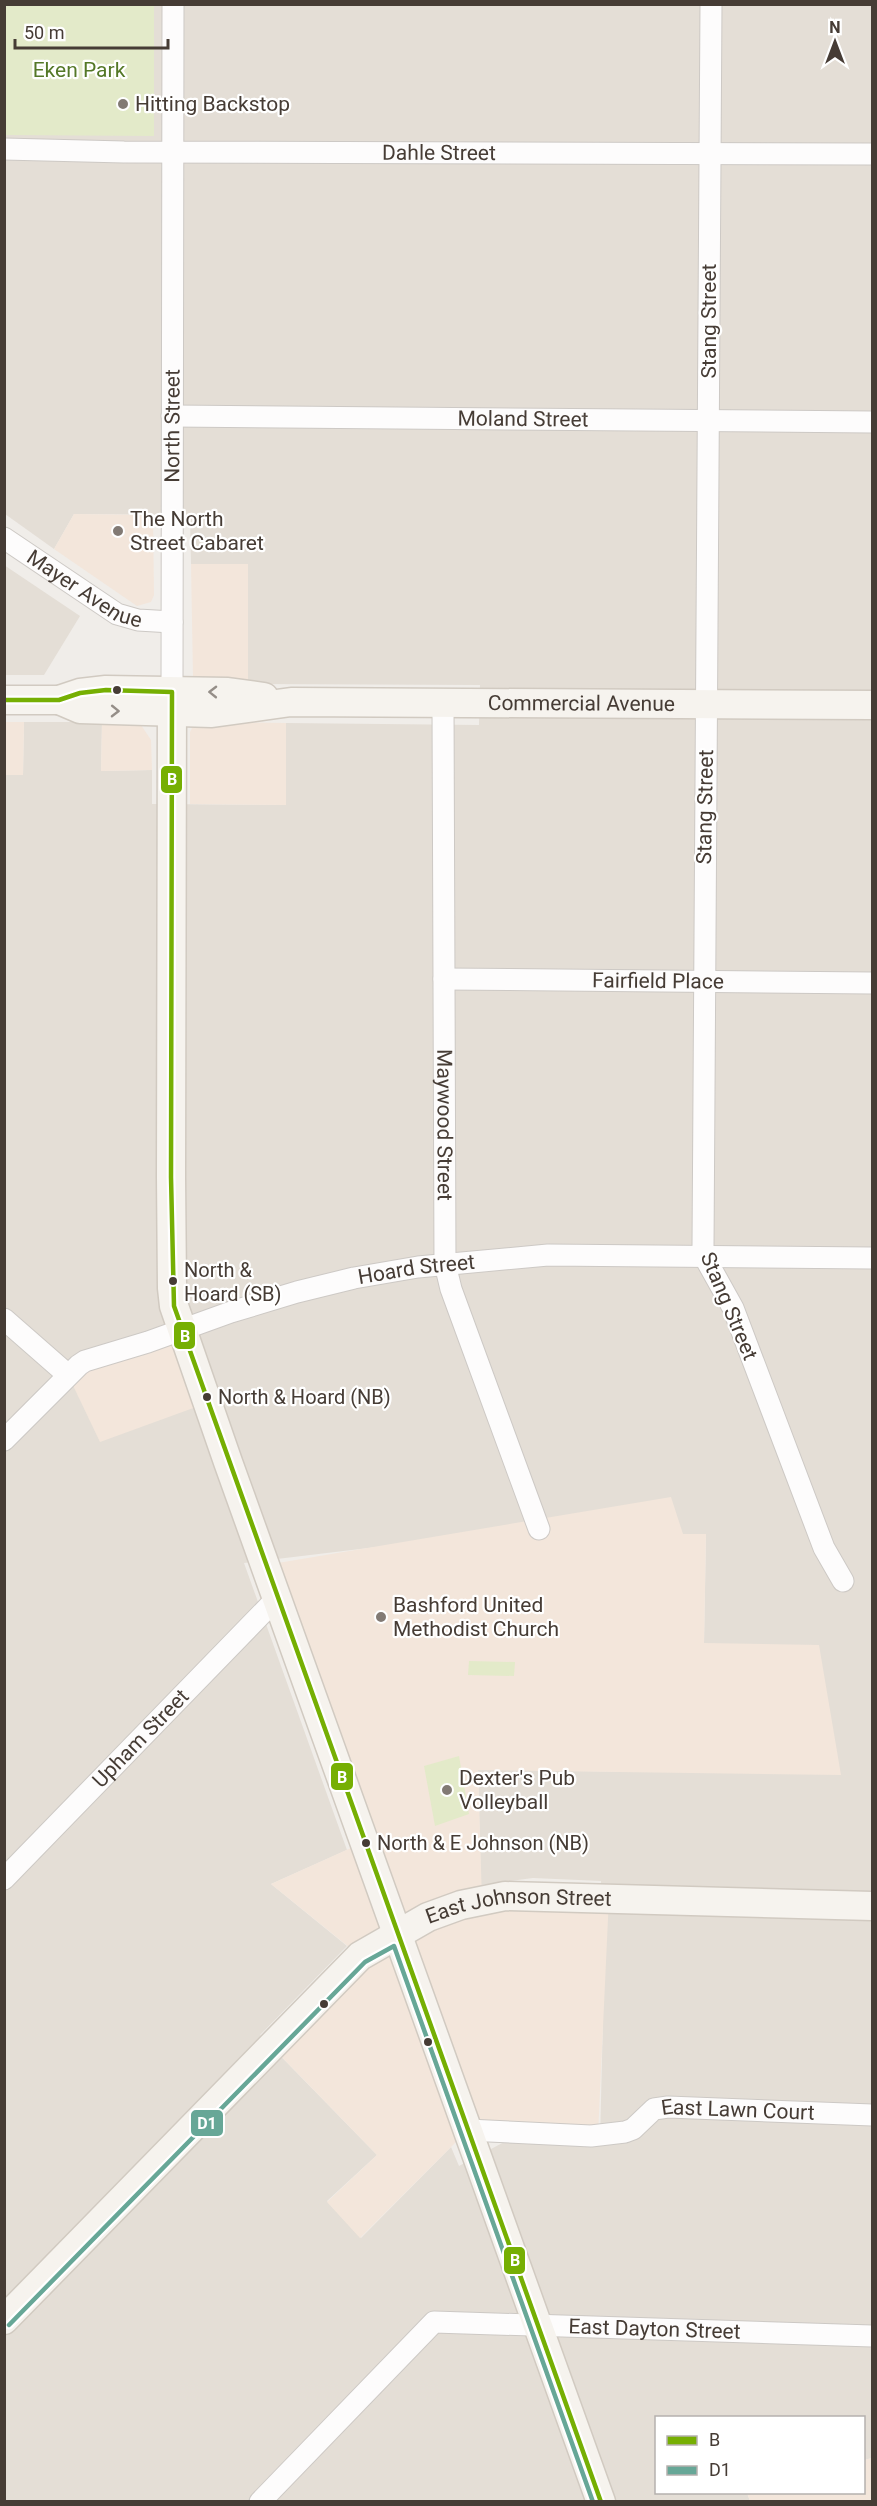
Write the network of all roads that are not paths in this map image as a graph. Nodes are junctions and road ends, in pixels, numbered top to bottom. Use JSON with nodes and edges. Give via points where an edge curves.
{"nodes":[{"id":1,"x":172,"y":4,"type":"edge"},
{"id":2,"x":711,"y":4,"type":"edge"},
{"id":3,"x":4,"y":149,"type":"edge"},
{"id":4,"x":172,"y":152,"type":"junction"},
{"id":5,"x":873,"y":154,"type":"edge"},
{"id":6,"x":709,"y":155,"type":"junction"},
{"id":7,"x":172,"y":416,"type":"junction"},
{"id":8,"x":708,"y":420,"type":"junction"},
{"id":9,"x":873,"y":422,"type":"edge"},
{"id":10,"x":4,"y":538,"type":"edge"},
{"id":11,"x":172,"y":622,"type":"junction"},
{"id":12,"x":4,"y":700,"type":"edge"},
{"id":13,"x":172,"y":702,"type":"junction"},
{"id":14,"x":443,"y":702,"type":"junction"},
{"id":15,"x":705,"y":704,"type":"junction"},
{"id":16,"x":873,"y":705,"type":"edge"},
{"id":17,"x":444,"y":979,"type":"junction"},
{"id":18,"x":703,"y":982,"type":"junction"},
{"id":19,"x":873,"y":983,"type":"edge"},
{"id":20,"x":704,"y":1257,"type":"junction"},
{"id":21,"x":873,"y":1258,"type":"edge"},
{"id":22,"x":444,"y":1264,"type":"junction"},
{"id":23,"x":4,"y":1319,"type":"edge"},
{"id":24,"x":182,"y":1329,"type":"junction"},
{"id":25,"x":68,"y":1375,"type":"junction"},
{"id":26,"x":4,"y":1440,"type":"edge"},
{"id":27,"x":539,"y":1529,"type":"dead end"},
{"id":28,"x":843,"y":1581,"type":"dead end"},
{"id":29,"x":278,"y":1597,"type":"junction"},
{"id":30,"x":4,"y":1879,"type":"edge"},
{"id":31,"x":873,"y":1906,"type":"edge"},
{"id":32,"x":398,"y":1935,"type":"junction"},
{"id":33,"x":873,"y":2115,"type":"edge"},
{"id":34,"x":468,"y":2130,"type":"junction"},
{"id":35,"x":4,"y":2320,"type":"edge"},
{"id":36,"x":538,"y":2326,"type":"junction"},
{"id":37,"x":873,"y":2336,"type":"edge"},
{"id":38,"x":260,"y":2502,"type":"edge"},
{"id":39,"x":601,"y":2502,"type":"edge"}],
"edges":[{"from":1,"to":4,"type":"street","name":"North Street"},
{"from":2,"to":6,"type":"street","name":"Stang Street"},
{"from":3,"to":4,"type":"street","name":"Dahle Street"},
{"from":4,"to":6,"type":"street","name":"Dahle Street"},
{"from":4,"to":7,"type":"street","name":"North Street"},
{"from":5,"to":6,"type":"street","name":"Dahle Street"},
{"from":6,"to":8,"type":"street","name":"Stang Street"},
{"from":7,"to":8,"type":"street","name":"Moland Street"},
{"from":7,"to":11,"type":"street","name":"North Street"},
{"from":8,"to":9,"type":"street","name":"Moland Street"},
{"from":8,"to":15,"type":"street","name":"Stang Street"},
{"from":10,"to":11,"type":"street","name":"Mayer Avenue","via":[[117,614]]},
{"from":11,"to":13,"type":"street","name":"North Street"},
{"from":12,"to":13,"type":"street","name":"Commercial Avenue","via":[[59,700],[80,709]]},
{"from":13,"to":14,"type":"street","name":"Commercial Avenue","via":[[228,712],[291,702]]},
{"from":13,"to":24,"type":"street","name":"North Street","via":[[172,1288]]},
{"from":14,"to":15,"type":"street","name":"Commercial Avenue"},
{"from":14,"to":17,"type":"street","name":"Maywood Street"},
{"from":15,"to":16,"type":"street","name":"Commercial Avenue"},
{"from":15,"to":18,"type":"street","name":"Stang Street"},
{"from":17,"to":18,"type":"street","name":"Fairfield Place"},
{"from":17,"to":22,"type":"street","name":"Maywood Street"},
{"from":18,"to":19,"type":"street","name":"Fairfield Place"},
{"from":18,"to":20,"type":"street","name":"Stang Street"},
{"from":20,"to":21,"type":"street","name":"Hoard Street"},
{"from":20,"to":22,"type":"street","name":"Hoard Street","via":[[548,1255]]},
{"from":20,"to":28,"type":"street","name":"Stang Street","via":[[733,1308],[824,1548]]},
{"from":22,"to":24,"type":"street","name":"Hoard Street","via":[[354,1278],[297,1292]]},
{"from":22,"to":27,"type":"street","name":"Maywood Street"},
{"from":23,"to":25,"type":"street"},
{"from":24,"to":25,"type":"street","name":"Hoard Street","via":[[85,1361]]},
{"from":24,"to":29,"type":"street","name":"North Street"},
{"from":25,"to":26,"type":"street","name":"Hoard Street"},
{"from":29,"to":30,"type":"street","name":"Upham Street"},
{"from":29,"to":32,"type":"street","name":"North Street"},
{"from":31,"to":32,"type":"street","name":"East Johnson Street","via":[[506,1896],[450,1909]]},
{"from":32,"to":34,"type":"street","name":"North Street"},
{"from":32,"to":35,"type":"street","name":"East Johnson Street","via":[[360,1956]]},
{"from":33,"to":34,"type":"street","name":"East Lawn Court","via":[[668,2108],[654,2109],[625,2132],[591,2136]]},
{"from":34,"to":36,"type":"street","name":"North Street"},
{"from":36,"to":37,"type":"street","name":"East Dayton Street"},
{"from":36,"to":38,"type":"street","name":"East Dayton Street","via":[[434,2322]]},
{"from":36,"to":39,"type":"street","name":"North Street"}]}
